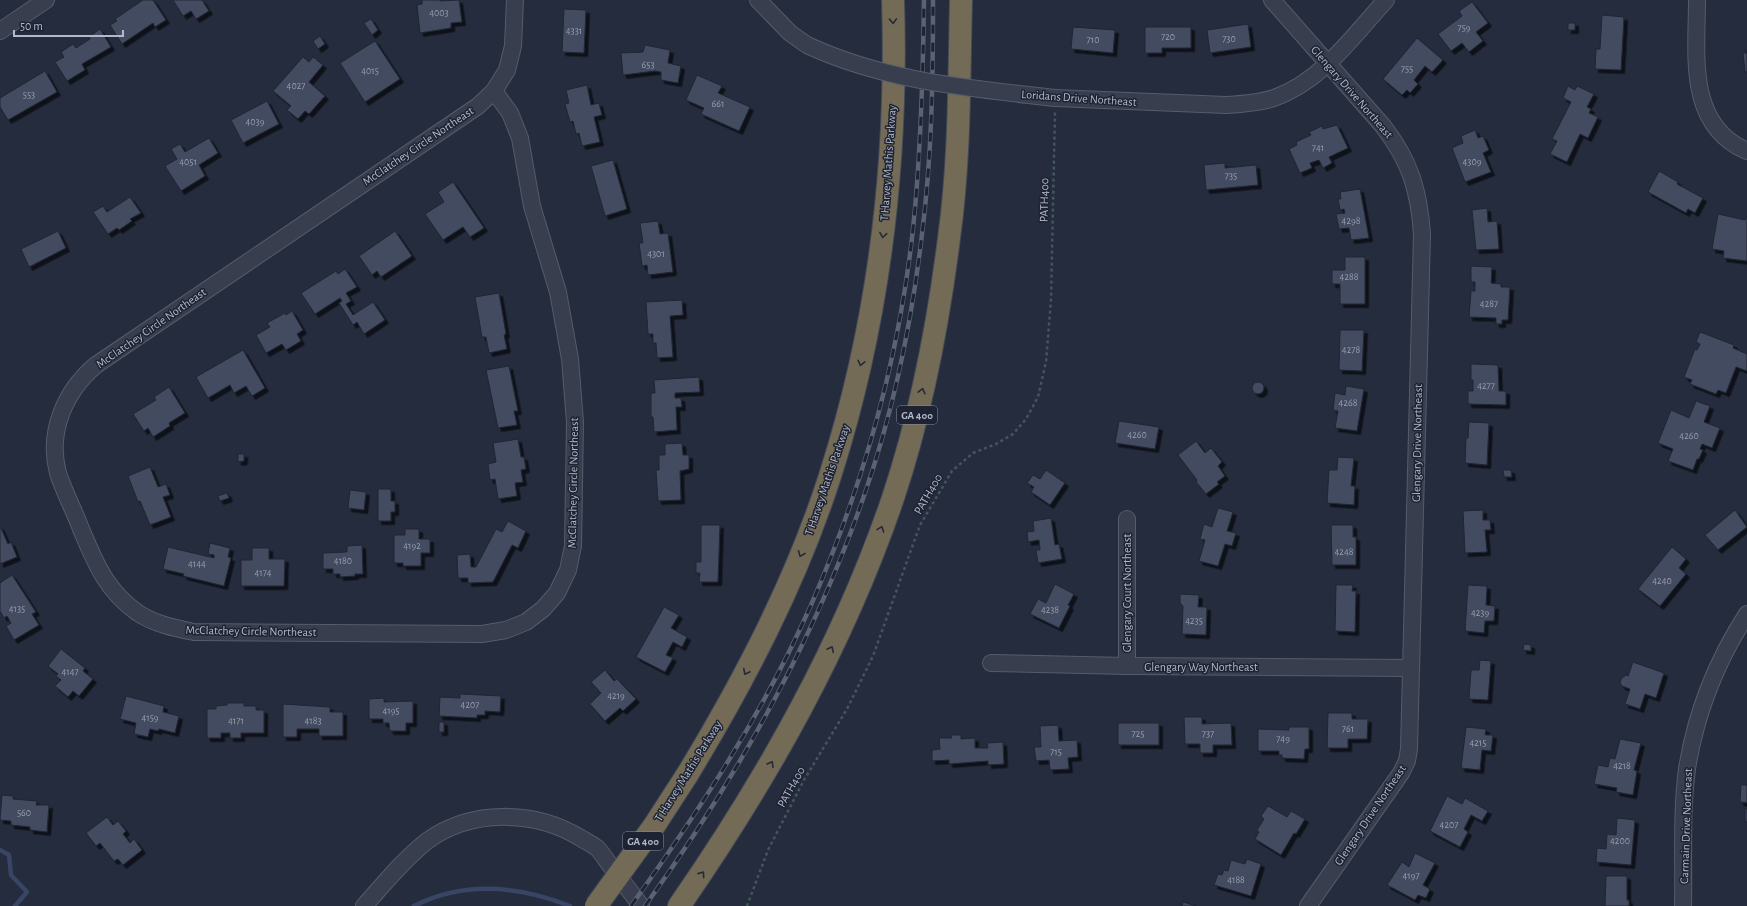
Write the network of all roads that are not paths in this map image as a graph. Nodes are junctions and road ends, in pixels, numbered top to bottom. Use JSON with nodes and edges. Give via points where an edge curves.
{"nodes":[{"id":1,"x":46,"y":0,"type":"edge"},
{"id":2,"x":515,"y":0,"type":"edge"},
{"id":3,"x":758,"y":0,"type":"edge"},
{"id":4,"x":892,"y":0,"type":"edge"},
{"id":5,"x":961,"y":0,"type":"edge"},
{"id":6,"x":1272,"y":0,"type":"edge"},
{"id":7,"x":1386,"y":0,"type":"edge"},
{"id":8,"x":1697,"y":0,"type":"edge"},
{"id":9,"x":0,"y":31,"type":"edge"},
{"id":10,"x":1328,"y":63,"type":"junction"},
{"id":11,"x":494,"y":91,"type":"junction"},
{"id":12,"x":1747,"y":151,"type":"edge"},
{"id":13,"x":1126,"y":520,"type":"dead end"},
{"id":14,"x":1747,"y":614,"type":"edge"},
{"id":15,"x":991,"y":663,"type":"dead end"},
{"id":16,"x":1126,"y":666,"type":"junction"},
{"id":17,"x":1411,"y":668,"type":"junction"},
{"id":18,"x":364,"y":906,"type":"edge"},
{"id":19,"x":596,"y":906,"type":"edge"},
{"id":20,"x":641,"y":906,"type":"edge"},
{"id":21,"x":680,"y":906,"type":"edge"},
{"id":22,"x":1308,"y":906,"type":"edge"},
{"id":23,"x":1683,"y":906,"type":"edge"}],
"edges":[{"from":1,"to":9,"type":"street"},
{"from":2,"to":11,"type":"street","name":"McClatchey Circle Northeast","via":[[513,46],[507,70]]},
{"from":3,"to":10,"type":"street","name":"Loridans Drive Northeast","bridge":true,"via":[[785,29],[807,45],[834,58],[897,76],[980,90],[1055,98],[1226,105],[1273,98],[1294,89]]},
{"from":4,"to":19,"type":"highway","name":"T Harvey Mathis Parkway","number":"GA 400","one_way":true,"bridge":true,"via":[[893,101],[884,228],[863,356],[830,478],[784,594],[726,712],[654,826]]},
{"from":21,"to":5,"type":"highway","number":"GA 400","one_way":true,"via":[[751,798],[783,743],[845,621],[893,498],[928,370],[950,236],[956,170]]},
{"from":6,"to":10,"type":"street","name":"Glengary Drive Northeast"},
{"from":7,"to":10,"type":"street","name":"Loridans Drive Northeast"},
{"from":8,"to":12,"type":"street","via":[[1699,93],[1715,126],[1728,140]]},
{"from":10,"to":17,"type":"street","name":"Glengary Drive Northeast","via":[[1397,144],[1412,176],[1420,207],[1422,234]]},
{"from":11,"to":11,"type":"street","name":"McClatchey Circle Northeast","via":[[478,106],[96,365],[72,389],[62,409],[56,430],[58,472],[98,570],[115,593],[137,612],[166,627],[194,632],[482,634],[506,630],[526,622],[543,609],[557,593],[568,570],[573,546],[575,422],[570,359],[558,292],[532,206],[520,138],[510,113]]},
{"from":13,"to":16,"type":"street","name":"Glengary Court Northeast"},
{"from":14,"to":23,"type":"street","name":"Carmain Drive Northeast","via":[[1717,665],[1694,734],[1687,770],[1684,809]]},
{"from":15,"to":16,"type":"street","name":"Glengary Way Northeast"},
{"from":16,"to":17,"type":"street","name":"Glengary Way Northeast"},
{"from":17,"to":22,"type":"street","name":"Glengary Drive Northeast","via":[[1407,761]]},
{"from":18,"to":20,"type":"street","via":[[408,857],[429,840],[469,822],[507,817],[546,822],[565,829],[597,848]]}]}
